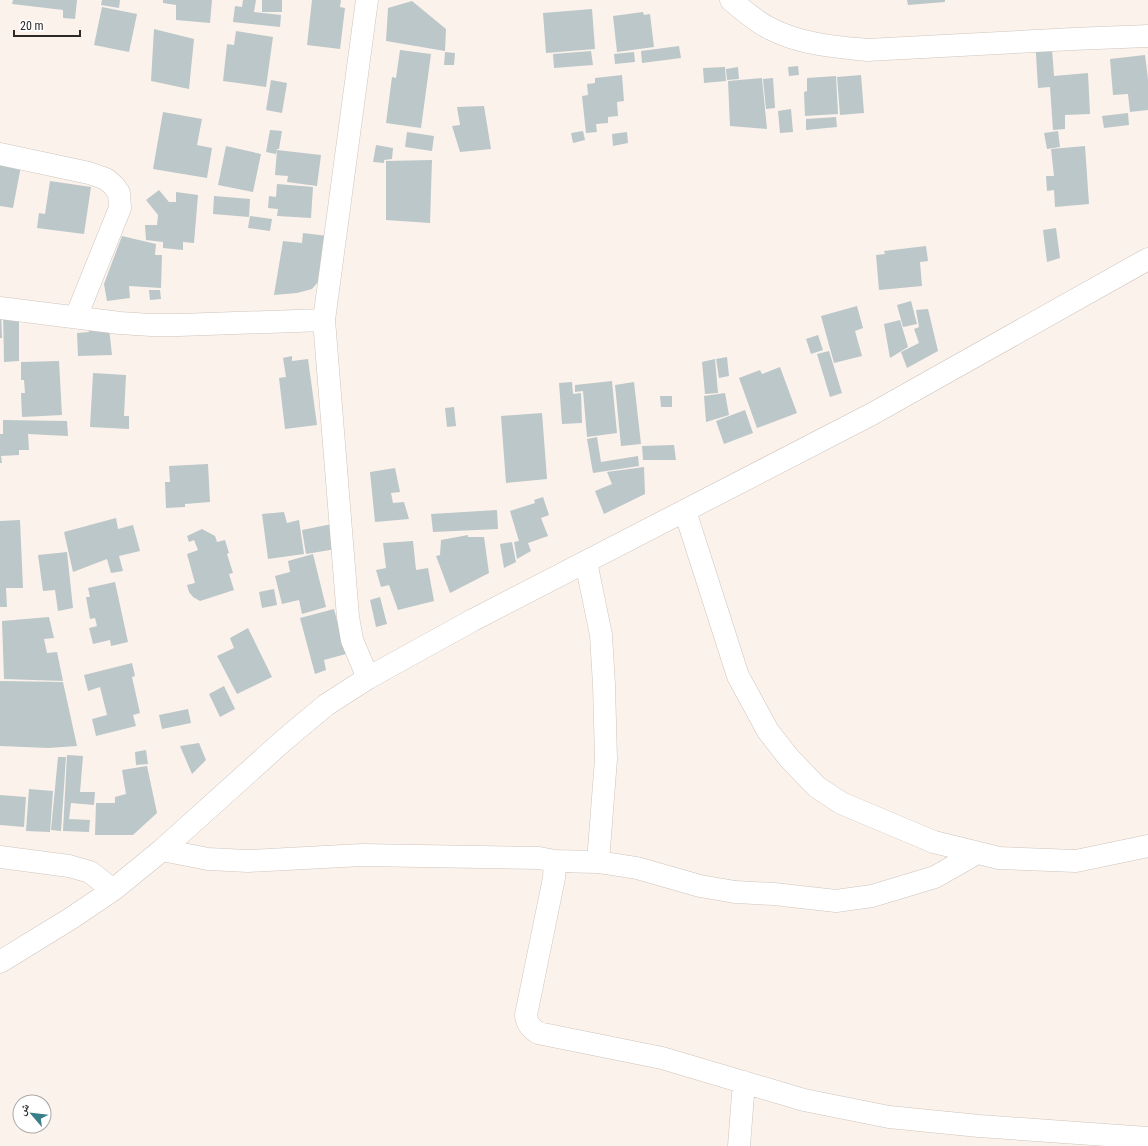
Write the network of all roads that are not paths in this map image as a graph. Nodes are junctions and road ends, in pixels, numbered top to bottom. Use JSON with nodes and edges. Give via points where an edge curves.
{"nodes":[{"id":1,"x":367,"y":0,"type":"edge"},
{"id":2,"x":731,"y":0,"type":"edge"},
{"id":3,"x":1148,"y":36,"type":"edge"},
{"id":4,"x":0,"y":154,"type":"edge"},
{"id":5,"x":1148,"y":259,"type":"edge"},
{"id":6,"x":0,"y":308,"type":"edge"},
{"id":7,"x":76,"y":317,"type":"junction"},
{"id":8,"x":324,"y":320,"type":"junction"},
{"id":9,"x":685,"y":511,"type":"junction"},
{"id":10,"x":586,"y":562,"type":"junction"},
{"id":11,"x":368,"y":678,"type":"junction"},
{"id":12,"x":1148,"y":846,"type":"edge"},
{"id":13,"x":162,"y":850,"type":"junction"},
{"id":14,"x":977,"y":853,"type":"junction"},
{"id":15,"x":0,"y":857,"type":"edge"},
{"id":16,"x":555,"y":861,"type":"junction"},
{"id":17,"x":598,"y":862,"type":"junction"},
{"id":18,"x":113,"y":890,"type":"junction"},
{"id":19,"x":0,"y":962,"type":"edge"},
{"id":20,"x":744,"y":1082,"type":"junction"},
{"id":21,"x":1148,"y":1138,"type":"edge"},
{"id":22,"x":739,"y":1146,"type":"edge"}],
"edges":[{"from":1,"to":8,"type":"street"},
{"from":2,"to":3,"type":"street","via":[[770,29],[795,38],[867,50]]},
{"from":4,"to":7,"type":"street","via":[[89,173],[106,179],[118,193],[120,208]]},
{"from":5,"to":9,"type":"street","via":[[872,414]]},
{"from":6,"to":7,"type":"street"},
{"from":7,"to":8,"type":"street","via":[[165,325]]},
{"from":8,"to":11,"type":"street","via":[[348,618],[352,640]]},
{"from":9,"to":10,"type":"street"},
{"from":9,"to":14,"type":"street","via":[[738,676],[768,732],[789,758],[817,787],[841,803],[934,842]]},
{"from":10,"to":11,"type":"street"},
{"from":10,"to":17,"type":"street","via":[[601,635],[604,685],[606,759]]},
{"from":11,"to":13,"type":"street","via":[[326,705]]},
{"from":12,"to":14,"type":"street","via":[[1076,861],[999,858]]},
{"from":13,"to":16,"type":"street","via":[[208,859],[248,861],[362,855],[539,858]]},
{"from":13,"to":18,"type":"street"},
{"from":14,"to":17,"type":"street","via":[[935,877],[872,896],[836,901],[735,892],[700,886],[637,868]]},
{"from":15,"to":18,"type":"street","via":[[69,866],[90,872]]},
{"from":16,"to":17,"type":"street"},
{"from":16,"to":20,"type":"street","via":[[554,878],[526,1015],[527,1022],[533,1030],[547,1036],[662,1058]]},
{"from":18,"to":19,"type":"street"},
{"from":20,"to":21,"type":"street","via":[[804,1100],[889,1118]]},
{"from":20,"to":22,"type":"street"}]}
